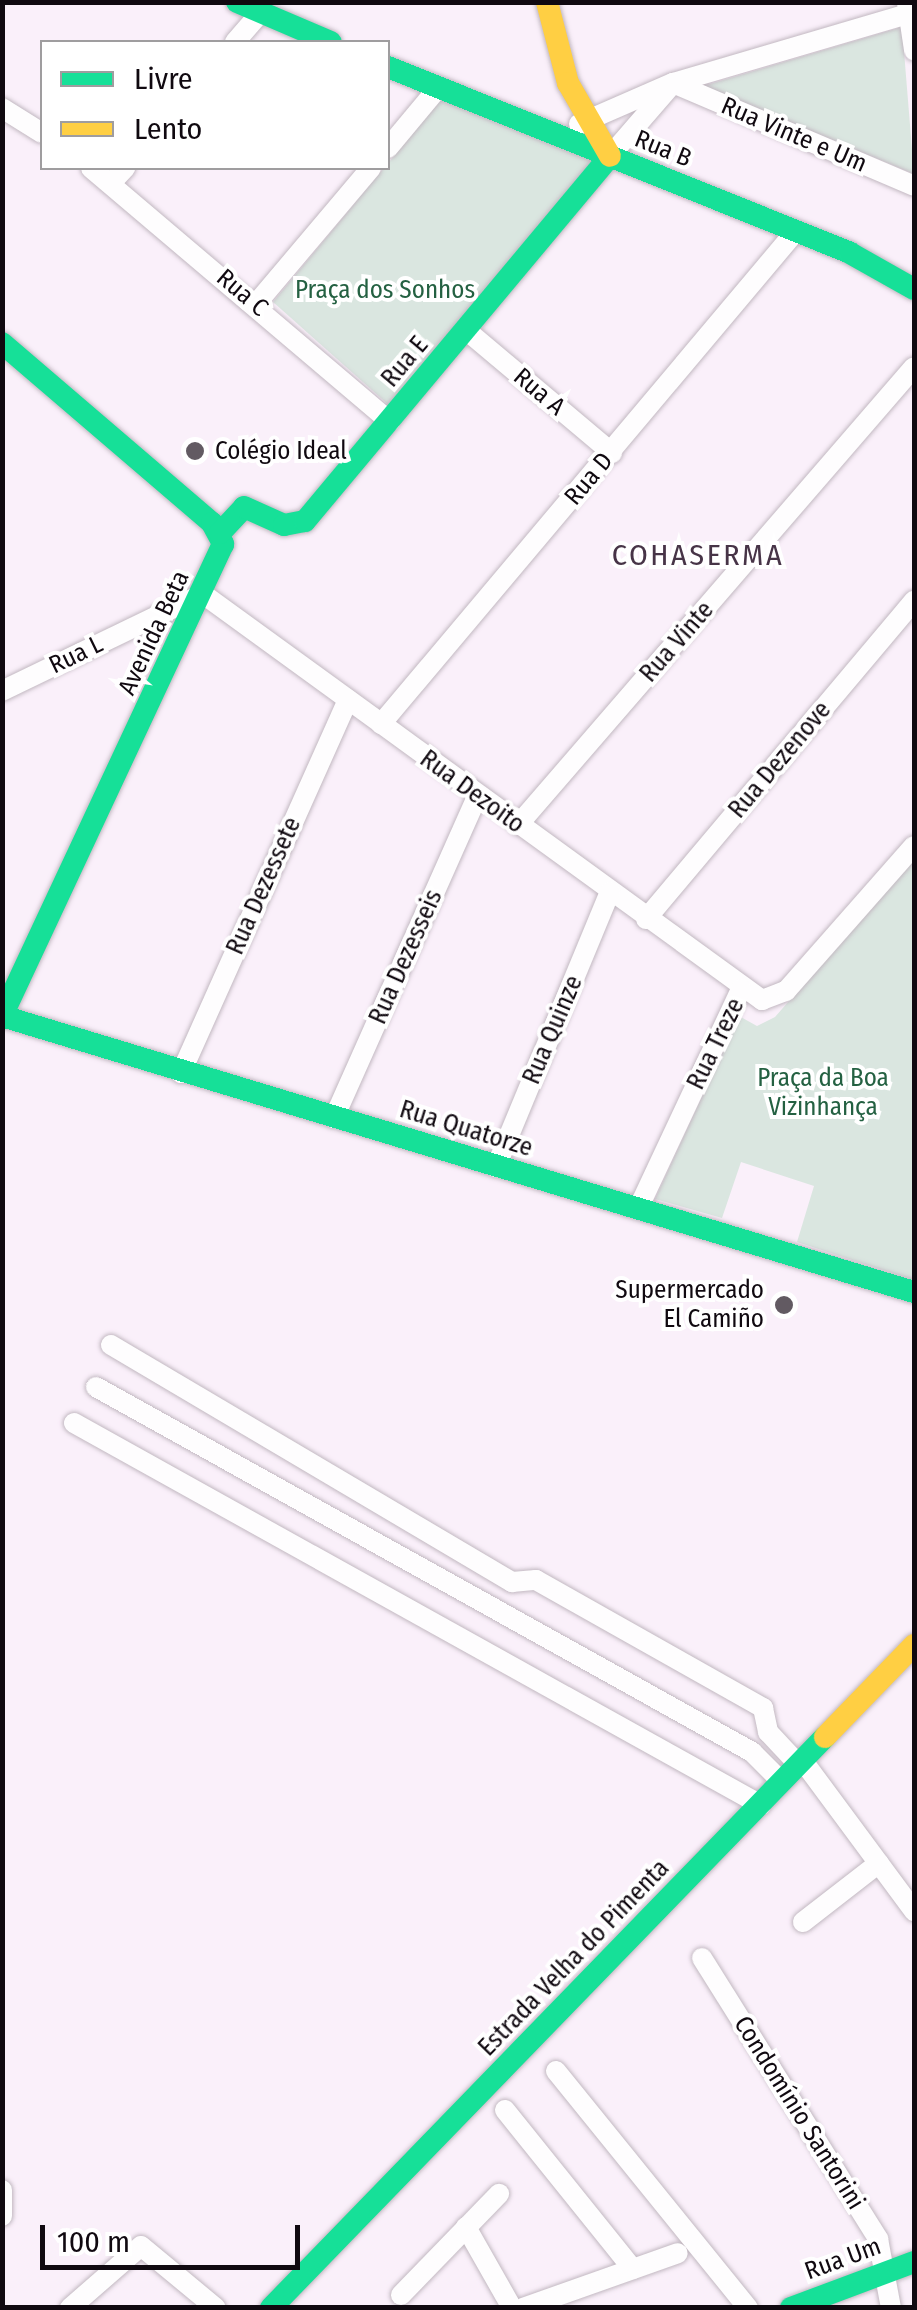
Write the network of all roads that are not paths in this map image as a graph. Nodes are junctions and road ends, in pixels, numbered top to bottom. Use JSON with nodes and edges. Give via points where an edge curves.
{"nodes":[{"id":1,"x":238,"y":2,"type":"edge"},
{"id":2,"x":547,"y":2,"type":"edge"},
{"id":3,"x":908,"y":8,"type":"edge"},
{"id":4,"x":261,"y":12,"type":"junction"},
{"id":5,"x":237,"y":40,"type":"edge"},
{"id":6,"x":326,"y":40,"type":"edge"},
{"id":7,"x":914,"y":50,"type":"edge"},
{"id":8,"x":390,"y":68,"type":"edge"},
{"id":9,"x":672,"y":83,"type":"junction"},
{"id":10,"x":438,"y":88,"type":"junction"},
{"id":11,"x":2,"y":108,"type":"edge"},
{"id":12,"x":585,"y":119,"type":"junction"},
{"id":13,"x":40,"y":132,"type":"edge"},
{"id":14,"x":554,"y":134,"type":"junction"},
{"id":15,"x":390,"y":146,"type":"edge"},
{"id":16,"x":610,"y":156,"type":"junction"},
{"id":17,"x":369,"y":170,"type":"edge"},
{"id":18,"x":118,"y":175,"type":"edge"},
{"id":19,"x":914,"y":186,"type":"edge"},
{"id":20,"x":795,"y":232,"type":"junction"},
{"id":21,"x":914,"y":288,"type":"edge"},
{"id":22,"x":256,"y":304,"type":"junction"},
{"id":23,"x":466,"y":330,"type":"junction"},
{"id":24,"x":6,"y":356,"type":"edge"},
{"id":25,"x":914,"y":367,"type":"edge"},
{"id":26,"x":390,"y":422,"type":"junction"},
{"id":27,"x":612,"y":453,"type":"junction"},
{"id":28,"x":220,"y":532,"type":"junction"},
{"id":29,"x":204,"y":594,"type":"junction"},
{"id":30,"x":914,"y":602,"type":"edge"},
{"id":31,"x":2,"y":690,"type":"edge"},
{"id":32,"x":348,"y":700,"type":"junction"},
{"id":33,"x":381,"y":724,"type":"junction"},
{"id":34,"x":478,"y":796,"type":"junction"},
{"id":35,"x":518,"y":826,"type":"junction"},
{"id":36,"x":914,"y":846,"type":"edge"},
{"id":37,"x":610,"y":892,"type":"junction"},
{"id":38,"x":646,"y":918,"type":"junction"},
{"id":39,"x":741,"y":989,"type":"junction"},
{"id":40,"x":2,"y":1016,"type":"edge"},
{"id":41,"x":181,"y":1072,"type":"junction"},
{"id":42,"x":334,"y":1118,"type":"junction"},
{"id":43,"x":496,"y":1166,"type":"junction"},
{"id":44,"x":638,"y":1209,"type":"junction"},
{"id":45,"x":914,"y":1292,"type":"edge"},
{"id":46,"x":110,"y":1345,"type":"dead end"},
{"id":47,"x":96,"y":1388,"type":"dead end"},
{"id":48,"x":74,"y":1423,"type":"dead end"},
{"id":49,"x":912,"y":1653,"type":"edge"},
{"id":50,"x":801,"y":1763,"type":"junction"},
{"id":51,"x":782,"y":1782,"type":"junction"},
{"id":52,"x":761,"y":1804,"type":"junction"},
{"id":53,"x":879,"y":1863,"type":"junction"},
{"id":54,"x":914,"y":1911,"type":"edge"},
{"id":55,"x":803,"y":1922,"type":"dead end"},
{"id":56,"x":702,"y":1958,"type":"dead end"},
{"id":57,"x":556,"y":2071,"type":"dead end"},
{"id":58,"x":505,"y":2110,"type":"dead end"},
{"id":59,"x":2,"y":2190,"type":"edge"},
{"id":60,"x":499,"y":2194,"type":"dead end"},
{"id":61,"x":2,"y":2216,"type":"edge"},
{"id":62,"x":466,"y":2228,"type":"junction"},
{"id":63,"x":678,"y":2252,"type":"dead end"},
{"id":64,"x":914,"y":2262,"type":"edge"},
{"id":65,"x":633,"y":2269,"type":"junction"},
{"id":66,"x":886,"y":2273,"type":"junction"},
{"id":67,"x":400,"y":2295,"type":"dead end"},
{"id":68,"x":744,"y":2303,"type":"edge"},
{"id":69,"x":214,"y":2307,"type":"edge"},
{"id":70,"x":70,"y":2308,"type":"edge"},
{"id":71,"x":271,"y":2308,"type":"edge"},
{"id":72,"x":512,"y":2308,"type":"edge"},
{"id":73,"x":522,"y":2308,"type":"edge"},
{"id":74,"x":792,"y":2308,"type":"edge"},
{"id":75,"x":891,"y":2308,"type":"edge"}],
"edges":[{"from":1,"to":4,"type":"street"},
{"from":2,"to":12,"type":"street"},
{"from":3,"to":7,"type":"street"},
{"from":3,"to":9,"type":"street"},
{"from":4,"to":5,"type":"street"},
{"from":4,"to":6,"type":"street"},
{"from":8,"to":10,"type":"street","name":"Rua B"},
{"from":9,"to":12,"type":"street"},
{"from":9,"to":16,"type":"street"},
{"from":9,"to":19,"type":"street","name":"Rua Vinte e Um"},
{"from":10,"to":14,"type":"street","name":"Rua B"},
{"from":10,"to":15,"type":"street"},
{"from":11,"to":13,"type":"street"},
{"from":12,"to":14,"type":"street"},
{"from":12,"to":16,"type":"street"},
{"from":14,"to":16,"type":"street","name":"Rua B"},
{"from":16,"to":20,"type":"street","name":"Rua B"},
{"from":16,"to":23,"type":"street","name":"Rua E"},
{"from":17,"to":22,"type":"street"},
{"from":18,"to":22,"type":"street","name":"Rua C"},
{"from":20,"to":21,"type":"street","name":"Rua B"},
{"from":20,"to":27,"type":"street","name":"Rua D"},
{"from":22,"to":26,"type":"street","name":"Rua C"},
{"from":23,"to":26,"type":"street","name":"Rua E"},
{"from":23,"to":27,"type":"street","name":"Rua A"},
{"from":24,"to":28,"type":"street"},
{"from":25,"to":35,"type":"street","name":"Rua Vinte"},
{"from":26,"to":28,"type":"street","name":"Rua E","via":[[300,524],[248,506]]},
{"from":27,"to":33,"type":"street","name":"Rua D"},
{"from":28,"to":29,"type":"street","name":"Avenida Beta"},
{"from":29,"to":31,"type":"street","name":"Rua L"},
{"from":29,"to":32,"type":"street","name":"Rua Dezoito"},
{"from":29,"to":40,"type":"street","name":"Avenida Beta"},
{"from":30,"to":38,"type":"street","name":"Rua Dezenove"},
{"from":32,"to":33,"type":"street","name":"Rua Dezoito"},
{"from":32,"to":41,"type":"street","name":"Rua Dezessete"},
{"from":33,"to":34,"type":"street","name":"Rua Dezoito"},
{"from":34,"to":35,"type":"street","name":"Rua Dezoito"},
{"from":34,"to":42,"type":"street","name":"Rua Dezesseis"},
{"from":35,"to":37,"type":"street","name":"Rua Dezoito"},
{"from":36,"to":39,"type":"street","name":"Rua Treze","via":[[786,992],[762,1000]]},
{"from":37,"to":38,"type":"street","name":"Rua Dezoito"},
{"from":37,"to":43,"type":"street","name":"Rua Quinze"},
{"from":38,"to":39,"type":"street","name":"Rua Dezoito"},
{"from":39,"to":44,"type":"street","name":"Rua Treze"},
{"from":40,"to":41,"type":"street","name":"Rua Quatorze"},
{"from":41,"to":42,"type":"street","name":"Rua Quatorze"},
{"from":42,"to":43,"type":"street","name":"Rua Quatorze"},
{"from":43,"to":44,"type":"street","name":"Rua Quatorze"},
{"from":44,"to":45,"type":"street","name":"Rua Quatorze"},
{"from":46,"to":50,"type":"street","via":[[512,1582],[536,1580],[763,1708],[768,1732]]},
{"from":47,"to":51,"type":"street","via":[[752,1752]]},
{"from":48,"to":52,"type":"street"},
{"from":49,"to":50,"type":"street","name":"Estrada Velha do Pimenta"},
{"from":50,"to":51,"type":"street","name":"Estrada Velha do Pimenta"},
{"from":50,"to":53,"type":"street"},
{"from":51,"to":52,"type":"street","name":"Estrada Velha do Pimenta"},
{"from":52,"to":71,"type":"street","name":"Estrada Velha do Pimenta"},
{"from":53,"to":54,"type":"street"},
{"from":53,"to":55,"type":"street"},
{"from":56,"to":66,"type":"street","name":"Condomínio Santorini","via":[[878,2239]]},
{"from":57,"to":68,"type":"street"},
{"from":58,"to":65,"type":"street"},
{"from":59,"to":61,"type":"street"},
{"from":60,"to":62,"type":"street"},
{"from":62,"to":67,"type":"street"},
{"from":62,"to":72,"type":"street"},
{"from":63,"to":65,"type":"street"},
{"from":64,"to":66,"type":"street","name":"Rua Um"},
{"from":65,"to":73,"type":"street"},
{"from":66,"to":74,"type":"street","name":"Rua Um"},
{"from":66,"to":75,"type":"street"},
{"from":69,"to":70,"type":"street","via":[[140,2246]]}]}
